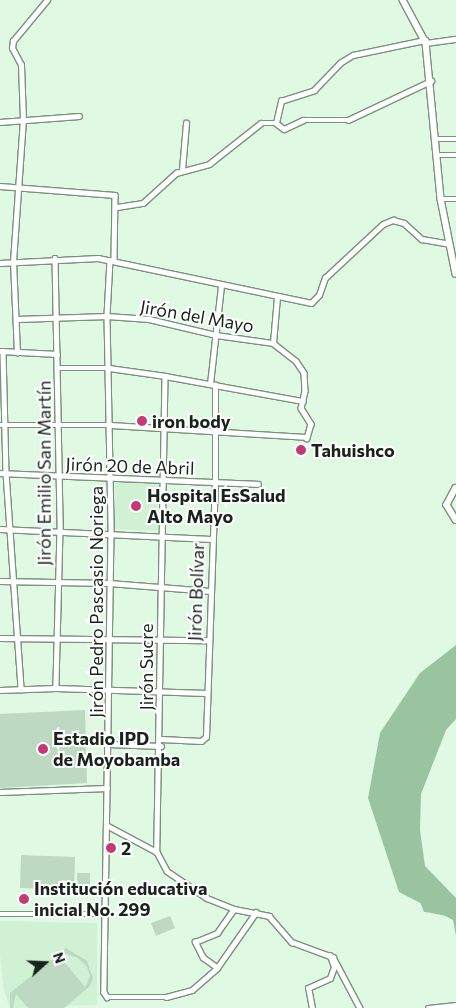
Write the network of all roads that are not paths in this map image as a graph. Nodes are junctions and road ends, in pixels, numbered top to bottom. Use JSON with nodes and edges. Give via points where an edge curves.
{"nodes":[{"id":1,"x":47,"y":0,"type":"edge"},
{"id":2,"x":402,"y":0,"type":"edge"},
{"id":3,"x":456,"y":39,"type":"edge"},
{"id":4,"x":426,"y":41,"type":"junction"},
{"id":5,"x":432,"y":81,"type":"junction"},
{"id":6,"x":79,"y":116,"type":"dead end"},
{"id":7,"x":22,"y":120,"type":"junction"},
{"id":8,"x":0,"y":122,"type":"edge"},
{"id":9,"x":186,"y":123,"type":"dead end"},
{"id":10,"x":276,"y":123,"type":"junction"},
{"id":11,"x":438,"y":139,"type":"junction"},
{"id":12,"x":456,"y":139,"type":"edge"},
{"id":13,"x":439,"y":155,"type":"junction"},
{"id":14,"x":456,"y":155,"type":"edge"},
{"id":15,"x":182,"y":170,"type":"junction"},
{"id":16,"x":0,"y":186,"type":"edge"},
{"id":17,"x":18,"y":188,"type":"junction"},
{"id":18,"x":441,"y":199,"type":"junction"},
{"id":19,"x":456,"y":199,"type":"edge"},
{"id":20,"x":117,"y":207,"type":"junction"},
{"id":21,"x":449,"y":244,"type":"junction"},
{"id":22,"x":55,"y":258,"type":"junction"},
{"id":23,"x":112,"y":260,"type":"junction"},
{"id":24,"x":13,"y":262,"type":"junction"},
{"id":25,"x":0,"y":263,"type":"edge"},
{"id":26,"x":456,"y":274,"type":"edge"},
{"id":27,"x":221,"y":286,"type":"junction"},
{"id":28,"x":277,"y":297,"type":"junction"},
{"id":29,"x":17,"y":313,"type":"junction"},
{"id":30,"x":107,"y":316,"type":"junction"},
{"id":31,"x":55,"y":318,"type":"junction"},
{"id":32,"x":17,"y":319,"type":"junction"},
{"id":33,"x":25,"y":319,"type":"junction"},
{"id":34,"x":216,"y":335,"type":"junction"},
{"id":35,"x":273,"y":343,"type":"junction"},
{"id":36,"x":1,"y":351,"type":"edge"},
{"id":37,"x":17,"y":353,"type":"junction"},
{"id":38,"x":57,"y":354,"type":"junction"},
{"id":39,"x":58,"y":368,"type":"junction"},
{"id":40,"x":109,"y":368,"type":"junction"},
{"id":41,"x":165,"y":376,"type":"junction"},
{"id":42,"x":212,"y":385,"type":"junction"},
{"id":43,"x":2,"y":389,"type":"edge"},
{"id":44,"x":303,"y":401,"type":"junction"},
{"id":45,"x":58,"y":424,"type":"junction"},
{"id":46,"x":2,"y":425,"type":"edge"},
{"id":47,"x":111,"y":425,"type":"junction"},
{"id":48,"x":162,"y":427,"type":"junction"},
{"id":49,"x":215,"y":429,"type":"junction"},
{"id":50,"x":0,"y":473,"type":"edge"},
{"id":51,"x":6,"y":473,"type":"junction"},
{"id":52,"x":59,"y":477,"type":"junction"},
{"id":53,"x":111,"y":477,"type":"junction"},
{"id":54,"x":162,"y":481,"type":"junction"},
{"id":55,"x":215,"y":482,"type":"junction"},
{"id":56,"x":258,"y":484,"type":"dead end"},
{"id":57,"x":456,"y":488,"type":"edge"},
{"id":58,"x":456,"y":520,"type":"edge"},
{"id":59,"x":0,"y":529,"type":"edge"},
{"id":60,"x":10,"y":529,"type":"junction"},
{"id":61,"x":60,"y":530,"type":"junction"},
{"id":62,"x":111,"y":533,"type":"junction"},
{"id":63,"x":160,"y":536,"type":"junction"},
{"id":64,"x":211,"y":539,"type":"junction"},
{"id":65,"x":0,"y":581,"type":"edge"},
{"id":66,"x":14,"y":581,"type":"junction"},
{"id":67,"x":58,"y":582,"type":"junction"},
{"id":68,"x":109,"y":583,"type":"junction"},
{"id":69,"x":159,"y":586,"type":"junction"},
{"id":70,"x":210,"y":590,"type":"junction"},
{"id":71,"x":0,"y":638,"type":"edge"},
{"id":72,"x":18,"y":638,"type":"junction"},
{"id":73,"x":57,"y":638,"type":"junction"},
{"id":74,"x":109,"y":640,"type":"junction"},
{"id":75,"x":159,"y":640,"type":"junction"},
{"id":76,"x":208,"y":640,"type":"junction"},
{"id":77,"x":56,"y":688,"type":"junction"},
{"id":78,"x":21,"y":689,"type":"junction"},
{"id":79,"x":0,"y":690,"type":"edge"},
{"id":80,"x":110,"y":690,"type":"junction"},
{"id":81,"x":158,"y":692,"type":"junction"},
{"id":82,"x":206,"y":693,"type":"junction"},
{"id":83,"x":160,"y":739,"type":"junction"},
{"id":84,"x":108,"y":744,"type":"junction"},
{"id":85,"x":161,"y":746,"type":"junction"},
{"id":86,"x":107,"y":788,"type":"junction"},
{"id":87,"x":0,"y":792,"type":"edge"},
{"id":88,"x":108,"y":826,"type":"junction"},
{"id":89,"x":158,"y":852,"type":"junction"},
{"id":90,"x":234,"y":908,"type":"junction"},
{"id":91,"x":256,"y":912,"type":"junction"},
{"id":92,"x":0,"y":914,"type":"edge"},
{"id":93,"x":106,"y":914,"type":"junction"},
{"id":94,"x":329,"y":955,"type":"junction"},
{"id":95,"x":217,"y":968,"type":"junction"},
{"id":96,"x":456,"y":1006,"type":"edge"},
{"id":97,"x":312,"y":1008,"type":"edge"},
{"id":98,"x":360,"y":1008,"type":"edge"},
{"id":99,"x":428,"y":1008,"type":"edge"},
{"id":100,"x":434,"y":1008,"type":"edge"}],
"edges":[{"from":1,"to":7,"type":"street","via":[[13,41],[12,48],[22,65]]},
{"from":2,"to":4,"type":"main road"},
{"from":3,"to":4,"type":"street"},
{"from":4,"to":5,"type":"main road"},
{"from":4,"to":10,"type":"street","via":[[353,55],[340,63],[314,90],[281,101]]},
{"from":5,"to":10,"type":"street","via":[[348,120],[303,120],[284,129]]},
{"from":5,"to":11,"type":"main road"},
{"from":6,"to":7,"type":"street"},
{"from":7,"to":8,"type":"street"},
{"from":7,"to":17,"type":"street"},
{"from":9,"to":15,"type":"street"},
{"from":10,"to":15,"type":"street","via":[[263,122],[209,164]]},
{"from":11,"to":12,"type":"street"},
{"from":11,"to":13,"type":"main road"},
{"from":13,"to":14,"type":"street"},
{"from":13,"to":18,"type":"main road"},
{"from":15,"to":20,"type":"street","via":[[143,203]]},
{"from":16,"to":17,"type":"street"},
{"from":17,"to":20,"type":"street","name":"Jirón Pedro Pascasio Noriega","via":[[115,195]]},
{"from":17,"to":24,"type":"street"},
{"from":18,"to":19,"type":"street"},
{"from":18,"to":21,"type":"main road"},
{"from":20,"to":23,"type":"street","name":"Jirón Pedro Pascasio Noriega"},
{"from":21,"to":26,"type":"main road"},
{"from":21,"to":28,"type":"street","via":[[422,239],[404,223],[393,220],[383,224],[325,278],[314,302]]},
{"from":22,"to":23,"type":"street"},
{"from":22,"to":24,"type":"street"},
{"from":22,"to":31,"type":"street","name":"Jirón Emilio San Martín"},
{"from":23,"to":27,"type":"street"},
{"from":23,"to":30,"type":"street","name":"Jirón Pedro Pascasio Noriega"},
{"from":24,"to":25,"type":"street"},
{"from":24,"to":29,"type":"street"},
{"from":27,"to":28,"type":"street"},
{"from":27,"to":34,"type":"street","name":"Jirón Bolívar"},
{"from":28,"to":35,"type":"street"},
{"from":29,"to":32,"type":"street"},
{"from":29,"to":33,"type":"street"},
{"from":30,"to":31,"type":"street","name":"Jirón del Mayo"},
{"from":30,"to":34,"type":"street","name":"Jirón del Mayo","via":[[149,319]]},
{"from":30,"to":40,"type":"street","name":"Jirón Pedro Pascasio Noriega"},
{"from":31,"to":33,"type":"street","name":"Jirón del Mayo"},
{"from":31,"to":38,"type":"street","name":"Jirón Emilio San Martín"},
{"from":32,"to":33,"type":"street","name":"Jirón del Mayo"},
{"from":32,"to":37,"type":"street"},
{"from":34,"to":35,"type":"street","name":"Jirón del Mayo"},
{"from":34,"to":42,"type":"street","name":"Jirón Bolívar"},
{"from":35,"to":44,"type":"street","name":"Jirón del Mayo","via":[[301,365],[305,391]]},
{"from":36,"to":37,"type":"street"},
{"from":36,"to":43,"type":"street"},
{"from":37,"to":38,"type":"street"},
{"from":38,"to":39,"type":"street","name":"Jirón Emilio San Martín"},
{"from":39,"to":40,"type":"street"},
{"from":39,"to":45,"type":"street","name":"Jirón Emilio San Martín"},
{"from":40,"to":41,"type":"street"},
{"from":40,"to":47,"type":"street","name":"Jirón Pedro Pascasio Noriega"},
{"from":41,"to":42,"type":"street"},
{"from":41,"to":48,"type":"street","name":"Jirón Sucre"},
{"from":42,"to":44,"type":"street"},
{"from":42,"to":49,"type":"street","name":"Jirón Bolívar"},
{"from":43,"to":46,"type":"street"},
{"from":44,"to":49,"type":"street","name":"Jirón del Mayo","via":[[303,416],[310,424],[306,438]]},
{"from":45,"to":46,"type":"street"},
{"from":45,"to":47,"type":"street"},
{"from":45,"to":52,"type":"street","name":"Jirón Emilio San Martín"},
{"from":46,"to":51,"type":"street"},
{"from":47,"to":48,"type":"street"},
{"from":47,"to":53,"type":"street","name":"Jirón Pedro Pascasio Noriega"},
{"from":48,"to":49,"type":"street"},
{"from":48,"to":54,"type":"street","name":"Jirón Sucre"},
{"from":49,"to":55,"type":"street","name":"Jirón Bolívar"},
{"from":50,"to":51,"type":"street","name":"Jirón 20 de Abril"},
{"from":51,"to":52,"type":"street","name":"Jirón 20 de Abril"},
{"from":51,"to":60,"type":"street"},
{"from":52,"to":53,"type":"street","name":"Jirón 20 de Abril"},
{"from":52,"to":61,"type":"street","name":"Jirón Emilio San Martín"},
{"from":53,"to":54,"type":"street","name":"Jirón 20 de Abril"},
{"from":53,"to":62,"type":"street","name":"Jirón Pedro Pascasio Noriega"},
{"from":54,"to":55,"type":"street","name":"Jirón 20 de Abril"},
{"from":54,"to":63,"type":"street","name":"Jirón Sucre"},
{"from":55,"to":56,"type":"street","name":"Jirón 20 de Abril"},
{"from":55,"to":64,"type":"street","name":"Jirón Bolívar"},
{"from":57,"to":58,"type":"main road","via":[[447,505]]},
{"from":59,"to":60,"type":"street"},
{"from":60,"to":61,"type":"street"},
{"from":60,"to":66,"type":"street"},
{"from":61,"to":62,"type":"street"},
{"from":61,"to":67,"type":"street","name":"Jirón Emilio San Martín"},
{"from":62,"to":63,"type":"street"},
{"from":62,"to":68,"type":"street","name":"Jirón Pedro Pascasio Noriega"},
{"from":63,"to":64,"type":"street"},
{"from":63,"to":69,"type":"street","name":"Jirón Sucre"},
{"from":64,"to":70,"type":"street","name":"Jirón Bolívar"},
{"from":65,"to":66,"type":"street"},
{"from":66,"to":67,"type":"street"},
{"from":66,"to":72,"type":"street"},
{"from":67,"to":68,"type":"street"},
{"from":67,"to":73,"type":"street","name":"Jirón Emilio San Martín"},
{"from":68,"to":69,"type":"street"},
{"from":68,"to":74,"type":"street","name":"Jirón Pedro Pascasio Noriega"},
{"from":69,"to":70,"type":"street"},
{"from":69,"to":75,"type":"street","name":"Jirón Sucre"},
{"from":70,"to":76,"type":"street","name":"Jirón Bolívar"},
{"from":71,"to":72,"type":"street"},
{"from":72,"to":73,"type":"street"},
{"from":72,"to":78,"type":"street"},
{"from":73,"to":74,"type":"street"},
{"from":73,"to":77,"type":"street","name":"Jirón Emilio San Martín"},
{"from":74,"to":75,"type":"street"},
{"from":74,"to":80,"type":"street","name":"Jirón Pedro Pascasio Noriega"},
{"from":75,"to":76,"type":"street"},
{"from":75,"to":81,"type":"street","name":"Jirón Sucre"},
{"from":76,"to":82,"type":"street","name":"Jirón Bolívar"},
{"from":77,"to":78,"type":"street"},
{"from":77,"to":80,"type":"street"},
{"from":78,"to":79,"type":"street"},
{"from":80,"to":81,"type":"street"},
{"from":80,"to":84,"type":"street","name":"Jirón Pedro Pascasio Noriega"},
{"from":81,"to":82,"type":"street"},
{"from":81,"to":83,"type":"street","name":"Jirón Sucre"},
{"from":82,"to":83,"type":"street","name":"Jirón Bolívar","via":[[204,740]]},
{"from":83,"to":85,"type":"street","name":"Jirón Sucre"},
{"from":84,"to":85,"type":"street"},
{"from":84,"to":86,"type":"street","name":"Jirón Pedro Pascasio Noriega"},
{"from":85,"to":89,"type":"street","name":"Jirón Sucre"},
{"from":86,"to":87,"type":"street"},
{"from":86,"to":88,"type":"street","name":"Jirón Pedro Pascasio Noriega"},
{"from":88,"to":89,"type":"street"},
{"from":88,"to":93,"type":"street","name":"Jirón Pedro Pascasio Noriega"},
{"from":89,"to":90,"type":"street","via":[[167,871],[207,898]]},
{"from":90,"to":91,"type":"street"},
{"from":90,"to":95,"type":"street","via":[[217,933],[195,942],[203,958]]},
{"from":91,"to":94,"type":"street","via":[[269,916],[292,942]]},
{"from":91,"to":95,"type":"street","name":"Jirón Pedro Pascasio Noriega"},
{"from":92,"to":93,"type":"street"},
{"from":93,"to":95,"type":"street","name":"Jirón Pedro Pascasio Noriega","via":[[104,992],[111,999],[166,998],[186,993]]},
{"from":94,"to":97,"type":"street","via":[[333,974],[321,984],[308,988]]},
{"from":94,"to":98,"type":"street"},
{"from":96,"to":100,"type":"street"},
{"from":99,"to":100,"type":"street"}]}
